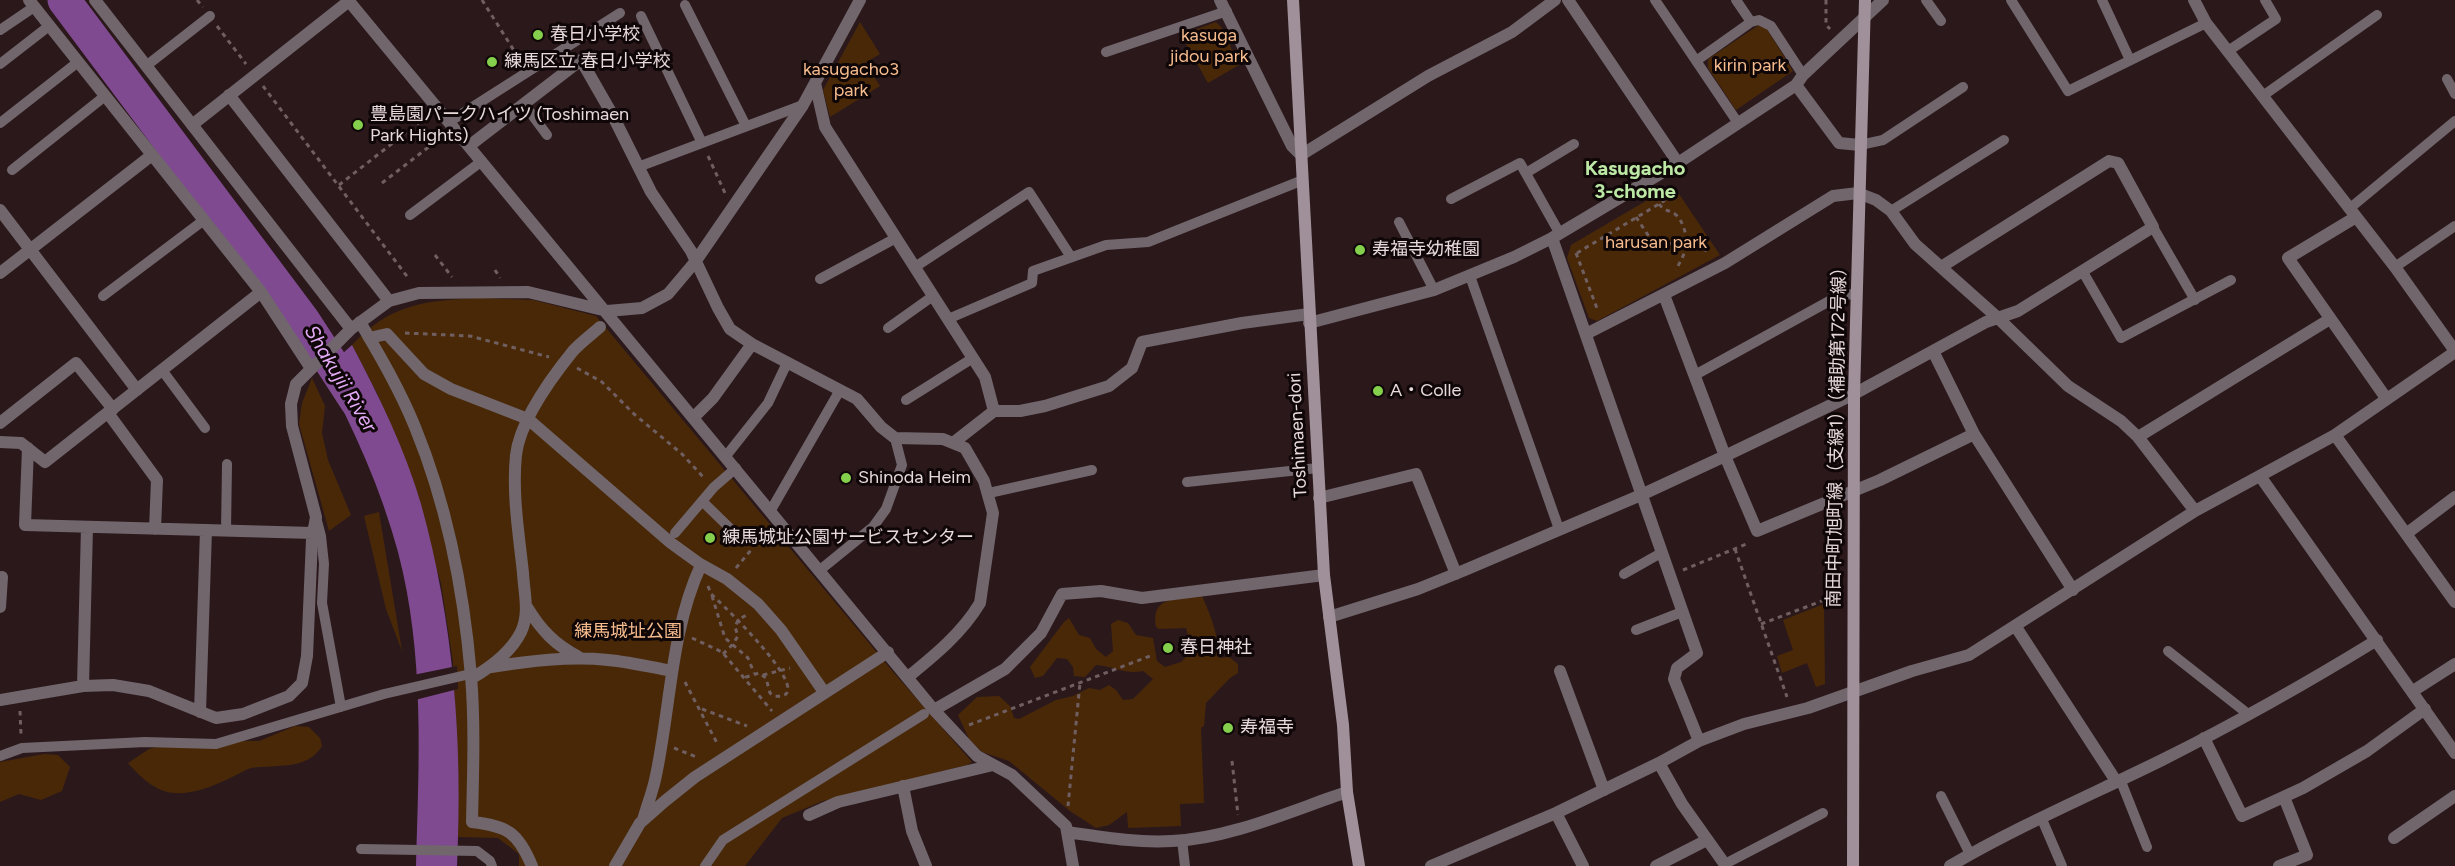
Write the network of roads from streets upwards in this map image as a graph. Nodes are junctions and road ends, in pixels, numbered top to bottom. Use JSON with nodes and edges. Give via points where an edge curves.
{"nodes":[{"id":1,"x":95,"y":0,"type":"edge"},
{"id":2,"x":860,"y":0,"type":"edge"},
{"id":3,"x":1220,"y":0,"type":"edge"},
{"id":4,"x":1293,"y":0,"type":"edge"},
{"id":5,"x":1555,"y":0,"type":"edge"},
{"id":6,"x":1568,"y":0,"type":"edge"},
{"id":7,"x":1865,"y":0,"type":"edge"},
{"id":8,"x":1883,"y":0,"type":"edge"},
{"id":9,"x":2194,"y":0,"type":"edge"},
{"id":10,"x":349,"y":1,"type":"edge"},
{"id":11,"x":32,"y":3,"type":"edge"},
{"id":12,"x":1864,"y":19,"type":"junction"},
{"id":13,"x":1799,"y":80,"type":"junction"},
{"id":14,"x":815,"y":83,"type":"junction"},
{"id":15,"x":229,"y":95,"type":"junction"},
{"id":16,"x":192,"y":125,"type":"junction"},
{"id":17,"x":1860,"y":145,"type":"junction"},
{"id":18,"x":469,"y":146,"type":"junction"},
{"id":19,"x":152,"y":155,"type":"junction"},
{"id":20,"x":1301,"y":155,"type":"junction"},
{"id":21,"x":1678,"y":163,"type":"junction"},
{"id":22,"x":1858,"y":193,"type":"junction"},
{"id":23,"x":0,"y":210,"type":"edge"},
{"id":24,"x":2352,"y":213,"type":"junction"},
{"id":25,"x":1556,"y":236,"type":"junction"},
{"id":26,"x":31,"y":250,"type":"junction"},
{"id":27,"x":695,"y":262,"type":"junction"},
{"id":28,"x":1941,"y":267,"type":"junction"},
{"id":29,"x":0,"y":273,"type":"edge"},
{"id":30,"x":261,"y":292,"type":"junction"},
{"id":31,"x":1664,"y":295,"type":"junction"},
{"id":32,"x":389,"y":301,"type":"junction"},
{"id":33,"x":608,"y":311,"type":"junction"},
{"id":34,"x":1998,"y":318,"type":"junction"},
{"id":35,"x":1309,"y":319,"type":"junction"},
{"id":36,"x":2330,"y":319,"type":"junction"},
{"id":37,"x":356,"y":326,"type":"junction"},
{"id":38,"x":600,"y":327,"type":"dead end"},
{"id":39,"x":1586,"y":334,"type":"junction"},
{"id":40,"x":369,"y":338,"type":"junction"},
{"id":41,"x":752,"y":344,"type":"junction"},
{"id":42,"x":1933,"y":351,"type":"junction"},
{"id":43,"x":2455,"y":351,"type":"edge"},
{"id":44,"x":310,"y":367,"type":"junction"},
{"id":45,"x":137,"y":390,"type":"junction"},
{"id":46,"x":1854,"y":394,"type":"junction"},
{"id":47,"x":2386,"y":398,"type":"junction"},
{"id":48,"x":110,"y":411,"type":"junction"},
{"id":49,"x":994,"y":411,"type":"junction"},
{"id":50,"x":694,"y":417,"type":"junction"},
{"id":51,"x":528,"y":419,"type":"junction"},
{"id":52,"x":0,"y":423,"type":"edge"},
{"id":53,"x":1974,"y":434,"type":"junction"},
{"id":54,"x":2335,"y":435,"type":"junction"},
{"id":55,"x":2138,"y":437,"type":"junction"},
{"id":56,"x":0,"y":442,"type":"edge"},
{"id":57,"x":953,"y":442,"type":"junction"},
{"id":58,"x":28,"y":448,"type":"junction"},
{"id":59,"x":1725,"y":456,"type":"junction"},
{"id":60,"x":2260,"y":476,"type":"junction"},
{"id":61,"x":1854,"y":491,"type":"junction"},
{"id":62,"x":1641,"y":495,"type":"junction"},
{"id":63,"x":2455,"y":497,"type":"edge"},
{"id":64,"x":1319,"y":498,"type":"junction"},
{"id":65,"x":2195,"y":511,"type":"junction"},
{"id":66,"x":87,"y":526,"type":"junction"},
{"id":67,"x":155,"y":528,"type":"junction"},
{"id":68,"x":206,"y":530,"type":"junction"},
{"id":69,"x":313,"y":533,"type":"junction"},
{"id":70,"x":2406,"y":534,"type":"junction"},
{"id":71,"x":701,"y":565,"type":"junction"},
{"id":72,"x":1456,"y":574,"type":"junction"},
{"id":73,"x":1324,"y":575,"type":"junction"},
{"id":74,"x":2,"y":577,"type":"dead end"},
{"id":75,"x":2073,"y":590,"type":"junction"},
{"id":76,"x":2455,"y":602,"type":"edge"},
{"id":77,"x":0,"y":606,"type":"edge"},
{"id":78,"x":527,"y":607,"type":"junction"},
{"id":79,"x":1329,"y":617,"type":"junction"},
{"id":80,"x":2016,"y":627,"type":"junction"},
{"id":81,"x":2377,"y":640,"type":"junction"},
{"id":82,"x":888,"y":652,"type":"junction"},
{"id":83,"x":584,"y":659,"type":"junction"},
{"id":84,"x":2455,"y":664,"type":"edge"},
{"id":85,"x":490,"y":667,"type":"junction"},
{"id":86,"x":672,"y":671,"type":"junction"},
{"id":87,"x":1560,"y":671,"type":"dead end"},
{"id":88,"x":469,"y":676,"type":"junction"},
{"id":89,"x":908,"y":677,"type":"junction"},
{"id":90,"x":83,"y":686,"type":"junction"},
{"id":91,"x":1853,"y":691,"type":"junction"},
{"id":92,"x":2413,"y":691,"type":"junction"},
{"id":93,"x":824,"y":692,"type":"junction"},
{"id":94,"x":0,"y":700,"type":"edge"},
{"id":95,"x":2425,"y":709,"type":"junction"},
{"id":96,"x":200,"y":712,"type":"junction"},
{"id":97,"x":929,"y":712,"type":"junction"},
{"id":98,"x":2204,"y":738,"type":"junction"},
{"id":99,"x":1699,"y":741,"type":"junction"},
{"id":100,"x":2455,"y":753,"type":"edge"},
{"id":101,"x":1659,"y":763,"type":"junction"},
{"id":102,"x":993,"y":765,"type":"junction"},
{"id":103,"x":2118,"y":780,"type":"junction"},
{"id":104,"x":903,"y":786,"type":"junction"},
{"id":105,"x":1604,"y":790,"type":"junction"},
{"id":106,"x":1347,"y":792,"type":"junction"},
{"id":107,"x":2455,"y":796,"type":"edge"},
{"id":108,"x":2284,"y":797,"type":"junction"},
{"id":109,"x":1556,"y":813,"type":"junction"},
{"id":110,"x":810,"y":815,"type":"dead end"},
{"id":111,"x":643,"y":821,"type":"junction"},
{"id":112,"x":1066,"y":829,"type":"junction"},
{"id":113,"x":2394,"y":838,"type":"dead end"},
{"id":114,"x":1707,"y":840,"type":"junction"},
{"id":115,"x":1725,"y":865,"type":"edge"},
{"id":116,"x":532,"y":866,"type":"edge"},
{"id":117,"x":615,"y":866,"type":"edge"},
{"id":118,"x":926,"y":866,"type":"edge"},
{"id":119,"x":1073,"y":866,"type":"edge"},
{"id":120,"x":1359,"y":866,"type":"edge"},
{"id":121,"x":1431,"y":866,"type":"edge"},
{"id":122,"x":1583,"y":866,"type":"edge"},
{"id":123,"x":1656,"y":866,"type":"edge"},
{"id":124,"x":1853,"y":866,"type":"edge"},
{"id":125,"x":1950,"y":866,"type":"edge"},
{"id":126,"x":2279,"y":866,"type":"edge"}],
"edges":[{"from":1,"to":16,"type":"street"},
{"from":2,"to":14,"type":"street"},
{"from":3,"to":20,"type":"street","via":[[1292,146]]},
{"from":4,"to":20,"type":"main road","name":"Toshimaen-dori"},
{"from":5,"to":20,"type":"street","via":[[1512,32],[1428,76]]},
{"from":6,"to":21,"type":"street"},
{"from":7,"to":12,"type":"main road","name":"南田中町旭町線（支線1）（補助第172号線）"},
{"from":8,"to":12,"type":"street"},
{"from":9,"to":24,"type":"street","via":[[2206,24]]},
{"from":10,"to":15,"type":"street"},
{"from":10,"to":18,"type":"street"},
{"from":11,"to":19,"type":"street"},
{"from":12,"to":13,"type":"street"},
{"from":12,"to":17,"type":"main road","name":"南田中町旭町線（支線1）（補助第172号線）"},
{"from":13,"to":17,"type":"street","via":[[1839,143]]},
{"from":13,"to":21,"type":"street"},
{"from":14,"to":27,"type":"street"},
{"from":14,"to":49,"type":"street","via":[[825,127],[985,377]]},
{"from":15,"to":16,"type":"street"},
{"from":15,"to":32,"type":"street"},
{"from":16,"to":37,"type":"street"},
{"from":17,"to":22,"type":"main road","name":"南田中町旭町線（支線1）（補助第172号線）"},
{"from":18,"to":27,"type":"street","via":[[581,60],[651,192]]},
{"from":18,"to":33,"type":"street"},
{"from":19,"to":26,"type":"street"},
{"from":19,"to":30,"type":"street"},
{"from":20,"to":35,"type":"main road","name":"Toshimaen-dori"},
{"from":21,"to":25,"type":"street"},
{"from":22,"to":28,"type":"street","via":[[1891,211],[1915,244]]},
{"from":22,"to":31,"type":"street","via":[[1833,196],[1725,263]]},
{"from":22,"to":46,"type":"main road","name":"南田中町旭町線（支線1）（補助第172号線）"},
{"from":23,"to":26,"type":"street"},
{"from":24,"to":36,"type":"street","via":[[2288,258]]},
{"from":24,"to":43,"type":"street"},
{"from":25,"to":35,"type":"street","via":[[1434,290]]},
{"from":25,"to":39,"type":"street"},
{"from":26,"to":29,"type":"street"},
{"from":26,"to":45,"type":"street"},
{"from":27,"to":33,"type":"street","via":[[668,294],[642,308]]},
{"from":27,"to":41,"type":"street","via":[[730,329]]},
{"from":28,"to":34,"type":"street"},
{"from":28,"to":34,"type":"street","via":[[2109,161],[2118,163],[2153,227],[2018,311]]},
{"from":30,"to":44,"type":"street"},
{"from":30,"to":45,"type":"street"},
{"from":31,"to":39,"type":"street"},
{"from":31,"to":59,"type":"street"},
{"from":32,"to":33,"type":"street","via":[[419,293],[528,292]]},
{"from":32,"to":37,"type":"street"},
{"from":33,"to":50,"type":"street"},
{"from":34,"to":42,"type":"street"},
{"from":34,"to":55,"type":"street","via":[[2068,386]]},
{"from":35,"to":49,"type":"street","via":[[1242,322],[1142,342],[1132,368],[1109,386],[1020,411]]},
{"from":35,"to":64,"type":"main road","name":"Toshimaen-dori"},
{"from":36,"to":47,"type":"street"},
{"from":36,"to":55,"type":"street"},
{"from":37,"to":40,"type":"street"},
{"from":37,"to":44,"type":"street"},
{"from":38,"to":51,"type":"street","via":[[574,349]]},
{"from":39,"to":62,"type":"street"},
{"from":40,"to":51,"type":"street","via":[[387,334],[424,374],[451,389]]},
{"from":40,"to":88,"type":"street","via":[[416,428],[439,500],[461,595]]},
{"from":41,"to":50,"type":"street","via":[[713,398]]},
{"from":41,"to":57,"type":"street","via":[[857,399],[895,438]]},
{"from":42,"to":46,"type":"street"},
{"from":42,"to":53,"type":"street"},
{"from":43,"to":47,"type":"street"},
{"from":44,"to":69,"type":"street","via":[[296,384],[291,404],[292,426],[316,517]]},
{"from":45,"to":48,"type":"street"},
{"from":46,"to":59,"type":"street"},
{"from":46,"to":61,"type":"main road","name":"南田中町旭町線（支線1）（補助第172号線）"},
{"from":47,"to":54,"type":"street"},
{"from":48,"to":52,"type":"street","via":[[76,363]]},
{"from":48,"to":58,"type":"street","via":[[45,462]]},
{"from":48,"to":67,"type":"street","via":[[157,480]]},
{"from":49,"to":57,"type":"street"},
{"from":50,"to":82,"type":"street"},
{"from":51,"to":71,"type":"street"},
{"from":51,"to":78,"type":"street","via":[[516,453]]},
{"from":53,"to":61,"type":"street"},
{"from":53,"to":75,"type":"street"},
{"from":54,"to":60,"type":"street"},
{"from":54,"to":70,"type":"street"},
{"from":55,"to":65,"type":"street"},
{"from":56,"to":58,"type":"street","via":[[21,443]]},
{"from":57,"to":89,"type":"street","via":[[964,448],[989,493],[993,513],[980,603],[944,647]]},
{"from":58,"to":66,"type":"street","via":[[25,525]]},
{"from":59,"to":61,"type":"street","via":[[1757,531]]},
{"from":59,"to":62,"type":"street"},
{"from":60,"to":65,"type":"street"},
{"from":60,"to":81,"type":"street"},
{"from":61,"to":91,"type":"main road","name":"南田中町旭町線（支線1）（補助第172号線）"},
{"from":62,"to":72,"type":"street"},
{"from":62,"to":99,"type":"street","via":[[1697,653],[1677,668],[1674,679]]},
{"from":63,"to":70,"type":"street"},
{"from":64,"to":72,"type":"street","via":[[1416,474]]},
{"from":64,"to":73,"type":"main road","name":"Toshimaen-dori"},
{"from":65,"to":75,"type":"street"},
{"from":66,"to":67,"type":"street"},
{"from":66,"to":90,"type":"street"},
{"from":67,"to":68,"type":"street"},
{"from":68,"to":69,"type":"street"},
{"from":68,"to":96,"type":"street"},
{"from":69,"to":96,"type":"street","via":[[307,656],[302,683],[289,696],[243,714],[216,717]]},
{"from":70,"to":76,"type":"street"},
{"from":71,"to":86,"type":"street","via":[[692,585]]},
{"from":71,"to":93,"type":"street","via":[[727,579],[758,604]]},
{"from":72,"to":79,"type":"street"},
{"from":73,"to":79,"type":"main road","name":"Toshimaen-dori"},
{"from":73,"to":97,"type":"street","via":[[1142,598],[1101,591],[1062,594],[1041,633],[1005,669]]},
{"from":74,"to":77,"type":"street"},
{"from":75,"to":80,"type":"street"},
{"from":78,"to":83,"type":"street","via":[[548,636]]},
{"from":78,"to":85,"type":"street","via":[[521,632]]},
{"from":79,"to":106,"type":"main road","name":"Toshimaen-dori"},
{"from":80,"to":91,"type":"street","via":[[1969,655]]},
{"from":80,"to":103,"type":"street"},
{"from":81,"to":92,"type":"street"},
{"from":81,"to":98,"type":"street"},
{"from":82,"to":89,"type":"street"},
{"from":82,"to":93,"type":"street"},
{"from":83,"to":85,"type":"street"},
{"from":83,"to":86,"type":"street"},
{"from":84,"to":92,"type":"street"},
{"from":85,"to":88,"type":"street"},
{"from":86,"to":111,"type":"street","via":[[655,781]]},
{"from":87,"to":105,"type":"street"},
{"from":88,"to":116,"type":"street","via":[[472,822],[498,825],[517,838]]},
{"from":89,"to":97,"type":"street"},
{"from":90,"to":94,"type":"street"},
{"from":90,"to":96,"type":"street","via":[[130,687]]},
{"from":91,"to":99,"type":"street"},
{"from":91,"to":124,"type":"main road","name":"南田中町旭町線（支線1）（補助第172号線）"},
{"from":92,"to":95,"type":"street"},
{"from":93,"to":111,"type":"street","via":[[672,795]]},
{"from":95,"to":100,"type":"street"},
{"from":95,"to":108,"type":"street","via":[[2367,750]]},
{"from":97,"to":102,"type":"street","via":[[977,756]]},
{"from":98,"to":103,"type":"street"},
{"from":98,"to":108,"type":"street","via":[[2242,816]]},
{"from":99,"to":101,"type":"street"},
{"from":101,"to":105,"type":"street"},
{"from":101,"to":114,"type":"street"},
{"from":102,"to":104,"type":"street"},
{"from":102,"to":112,"type":"street","via":[[1012,775]]},
{"from":103,"to":125,"type":"street"},
{"from":104,"to":110,"type":"street","via":[[838,802]]},
{"from":104,"to":118,"type":"street","via":[[912,831]]},
{"from":105,"to":109,"type":"street"},
{"from":106,"to":112,"type":"street","via":[[1237,829],[1182,840],[1139,841]]},
{"from":106,"to":120,"type":"main road","name":"Toshimaen-dori"},
{"from":107,"to":113,"type":"street"},
{"from":108,"to":126,"type":"street","via":[[2307,855]]},
{"from":109,"to":121,"type":"street"},
{"from":109,"to":122,"type":"street"},
{"from":111,"to":117,"type":"street"},
{"from":112,"to":119,"type":"street"},
{"from":114,"to":115,"type":"street"},
{"from":114,"to":123,"type":"street"}]}
